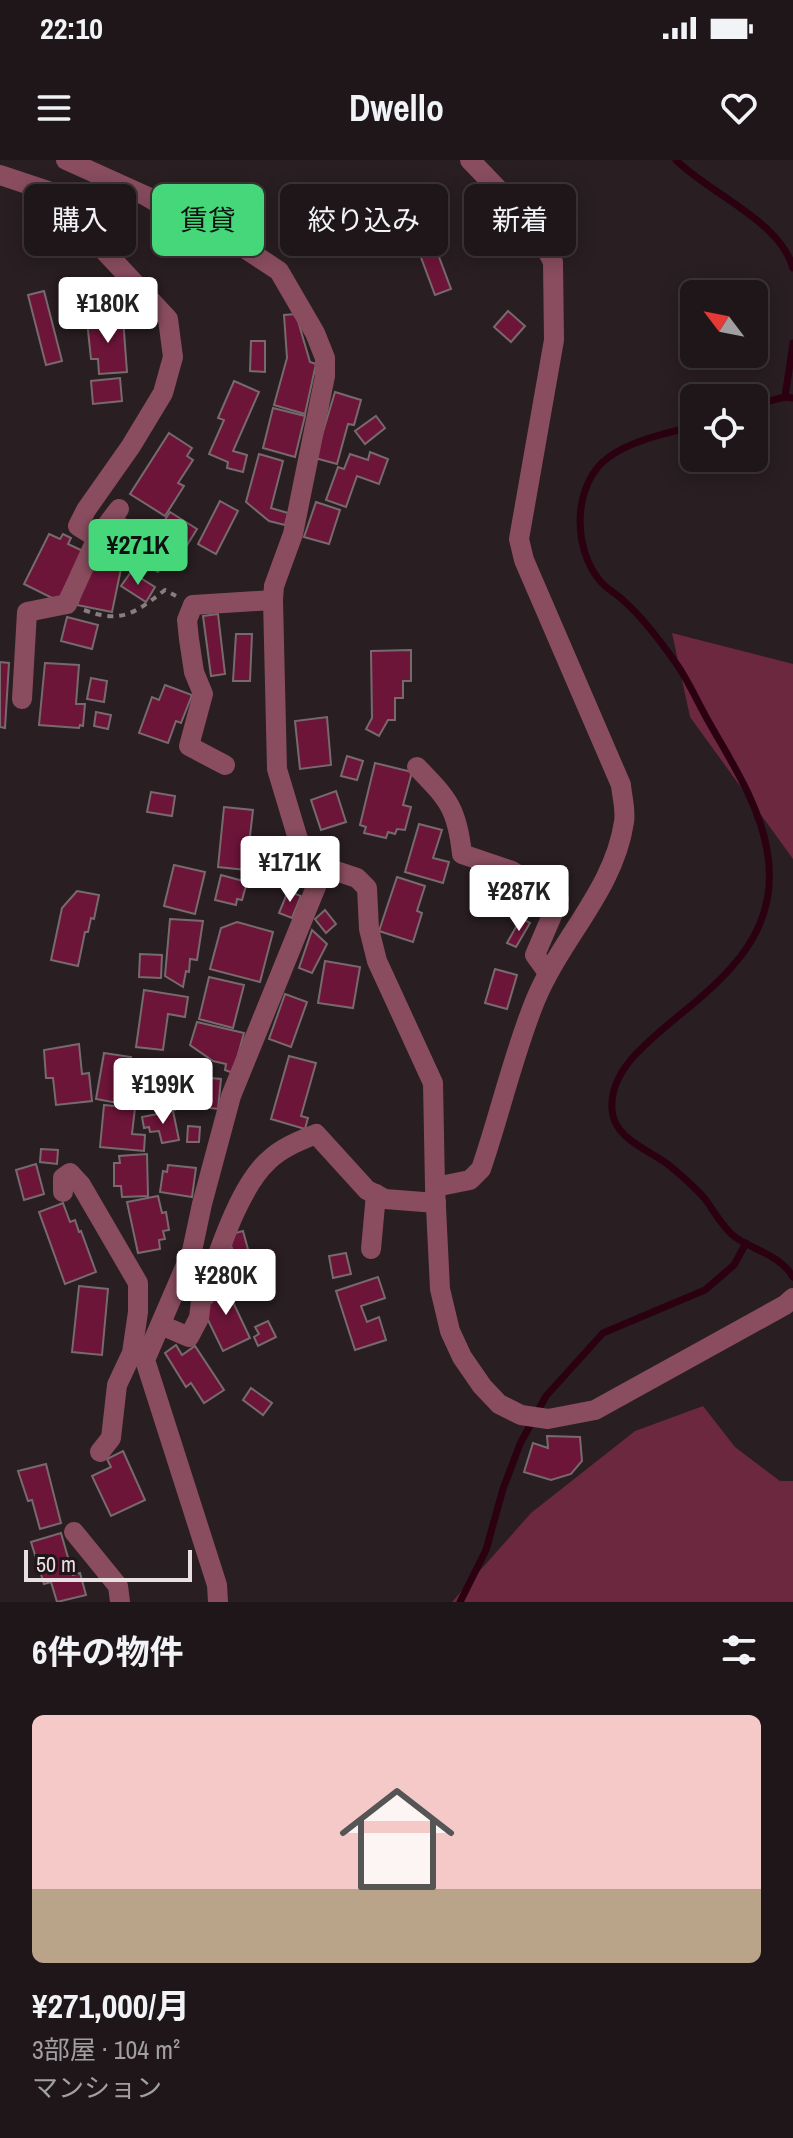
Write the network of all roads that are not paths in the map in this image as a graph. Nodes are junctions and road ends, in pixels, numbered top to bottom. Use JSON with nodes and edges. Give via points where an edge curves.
{"nodes":[{"id":1,"x":66,"y":160,"type":"edge"},
{"id":2,"x":470,"y":160,"type":"edge"},
{"id":3,"x":0,"y":175,"type":"edge"},
{"id":4,"x":119,"y":509,"type":"dead end"},
{"id":5,"x":97,"y":538,"type":"junction"},
{"id":6,"x":273,"y":600,"type":"junction"},
{"id":7,"x":22,"y":699,"type":"dead end"},
{"id":8,"x":225,"y":765,"type":"dead end"},
{"id":9,"x":417,"y":767,"type":"dead end"},
{"id":10,"x":324,"y":867,"type":"junction"},
{"id":11,"x":548,"y":973,"type":"junction"},
{"id":12,"x":63,"y":1192,"type":"dead end"},
{"id":13,"x":376,"y":1194,"type":"junction"},
{"id":14,"x":436,"y":1195,"type":"junction"},
{"id":15,"x":371,"y":1249,"type":"dead end"},
{"id":16,"x":789,"y":1302,"type":"edge"},
{"id":17,"x":161,"y":1325,"type":"junction"},
{"id":18,"x":138,"y":1356,"type":"junction"},
{"id":19,"x":100,"y":1452,"type":"dead end"},
{"id":20,"x":74,"y":1532,"type":"dead end"},
{"id":21,"x":120,"y":1602,"type":"edge"},
{"id":22,"x":218,"y":1602,"type":"edge"}],
"edges":[{"from":1,"to":6,"type":"street","via":[[235,242],[279,271],[315,333],[325,358],[325,376],[293,534]]},
{"from":2,"to":11,"type":"street","via":[[536,229],[553,262],[554,340],[519,539],[621,785],[625,819],[598,896]]},
{"from":3,"to":5,"type":"street","via":[[48,191],[64,204],[168,319],[173,357],[163,393],[78,526]]},
{"from":4,"to":5,"type":"street"},
{"from":5,"to":7,"type":"street","via":[[67,604],[27,612]]},
{"from":6,"to":8,"type":"street","via":[[193,605],[187,620],[194,672],[203,694],[189,746]]},
{"from":6,"to":10,"type":"street","via":[[277,769],[298,839]]},
{"from":9,"to":11,"type":"street","via":[[446,797],[459,823],[462,854],[512,871],[559,899],[535,955]]},
{"from":10,"to":14,"type":"street","via":[[357,878],[367,888],[377,961],[433,1083]]},
{"from":10,"to":17,"type":"street","via":[[231,1096],[192,1251]]},
{"from":11,"to":14,"type":"street","via":[[481,1169],[470,1180]]},
{"from":12,"to":18,"type":"street","via":[[63,1178],[70,1173],[138,1283]]},
{"from":13,"to":14,"type":"street","via":[[385,1199]]},
{"from":13,"to":15,"type":"street"},
{"from":13,"to":17,"type":"street","via":[[316,1134],[291,1144],[248,1186],[189,1337]]},
{"from":14,"to":16,"type":"street","via":[[440,1289],[450,1331],[482,1386],[499,1404],[521,1415],[548,1419],[595,1410]]},
{"from":17,"to":18,"type":"street"},
{"from":18,"to":19,"type":"street","via":[[117,1385],[111,1438]]},
{"from":18,"to":22,"type":"street","via":[[186,1484]]},
{"from":20,"to":21,"type":"street","via":[[118,1586]]}]}
